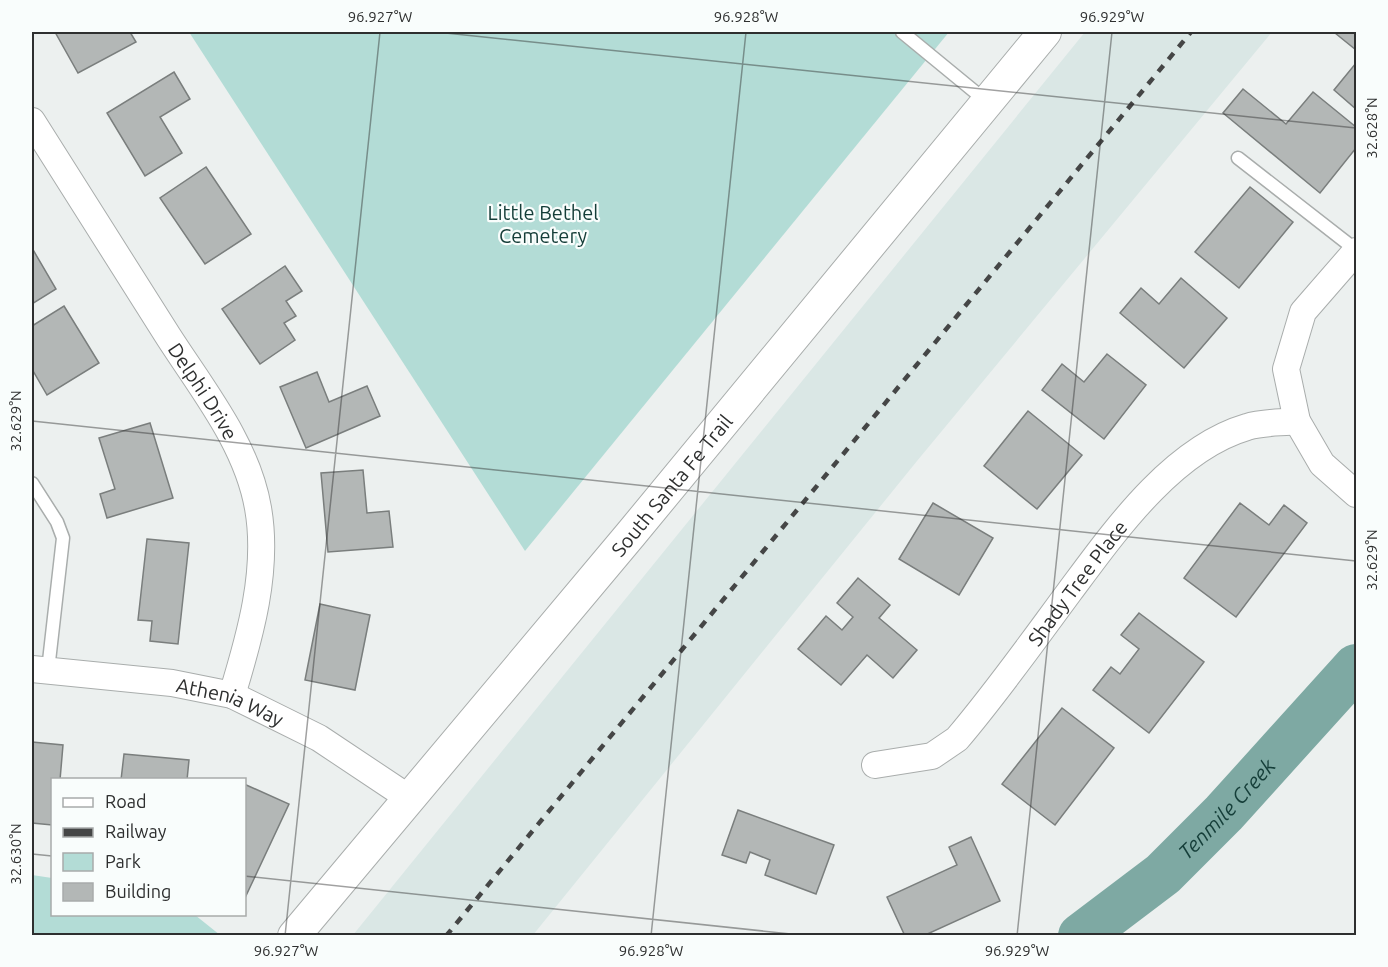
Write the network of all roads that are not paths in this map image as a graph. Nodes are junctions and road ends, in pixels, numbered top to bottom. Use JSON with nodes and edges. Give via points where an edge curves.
{"nodes":[{"id":1,"x":902,"y":32,"type":"edge"},
{"id":2,"x":1045,"y":32,"type":"edge"},
{"id":3,"x":987,"y":102,"type":"junction"},
{"id":4,"x":32,"y":121,"type":"edge"},
{"id":5,"x":1238,"y":158,"type":"dead end"},
{"id":6,"x":1356,"y":250,"type":"edge"},
{"id":7,"x":1297,"y":421,"type":"junction"},
{"id":8,"x":32,"y":483,"type":"edge"},
{"id":9,"x":1356,"y":494,"type":"edge"},
{"id":10,"x":40,"y":670,"type":"edge"},
{"id":11,"x":232,"y":695,"type":"junction"},
{"id":12,"x":875,"y":765,"type":"dead end"},
{"id":13,"x":409,"y":798,"type":"junction"},
{"id":14,"x":294,"y":936,"type":"edge"}],
"edges":[{"from":1,"to":3,"type":"lane"},
{"from":2,"to":3,"type":"street","name":"South Santa Fe Trail"},
{"from":3,"to":13,"type":"street","name":"South Santa Fe Trail"},
{"from":4,"to":11,"type":"street","name":"Delphi Drive","via":[[208,398],[250,476],[258,509],[261,553],[246,648]]},
{"from":5,"to":6,"type":"lane"},
{"from":6,"to":7,"type":"street","via":[[1303,312],[1286,369]]},
{"from":7,"to":9,"type":"street","via":[[1322,464]]},
{"from":7,"to":12,"type":"street","name":"Shady Tree Place","via":[[1247,427],[1205,447],[1173,470],[1139,502],[1102,548],[957,739],[932,756]]},
{"from":8,"to":10,"type":"lane","via":[[63,538]]},
{"from":10,"to":11,"type":"street","name":"Athenia Way","via":[[172,683]]},
{"from":11,"to":13,"type":"street","name":"Athenia Way","via":[[319,738]]},
{"from":13,"to":14,"type":"street","name":"South Santa Fe Trail"}]}
